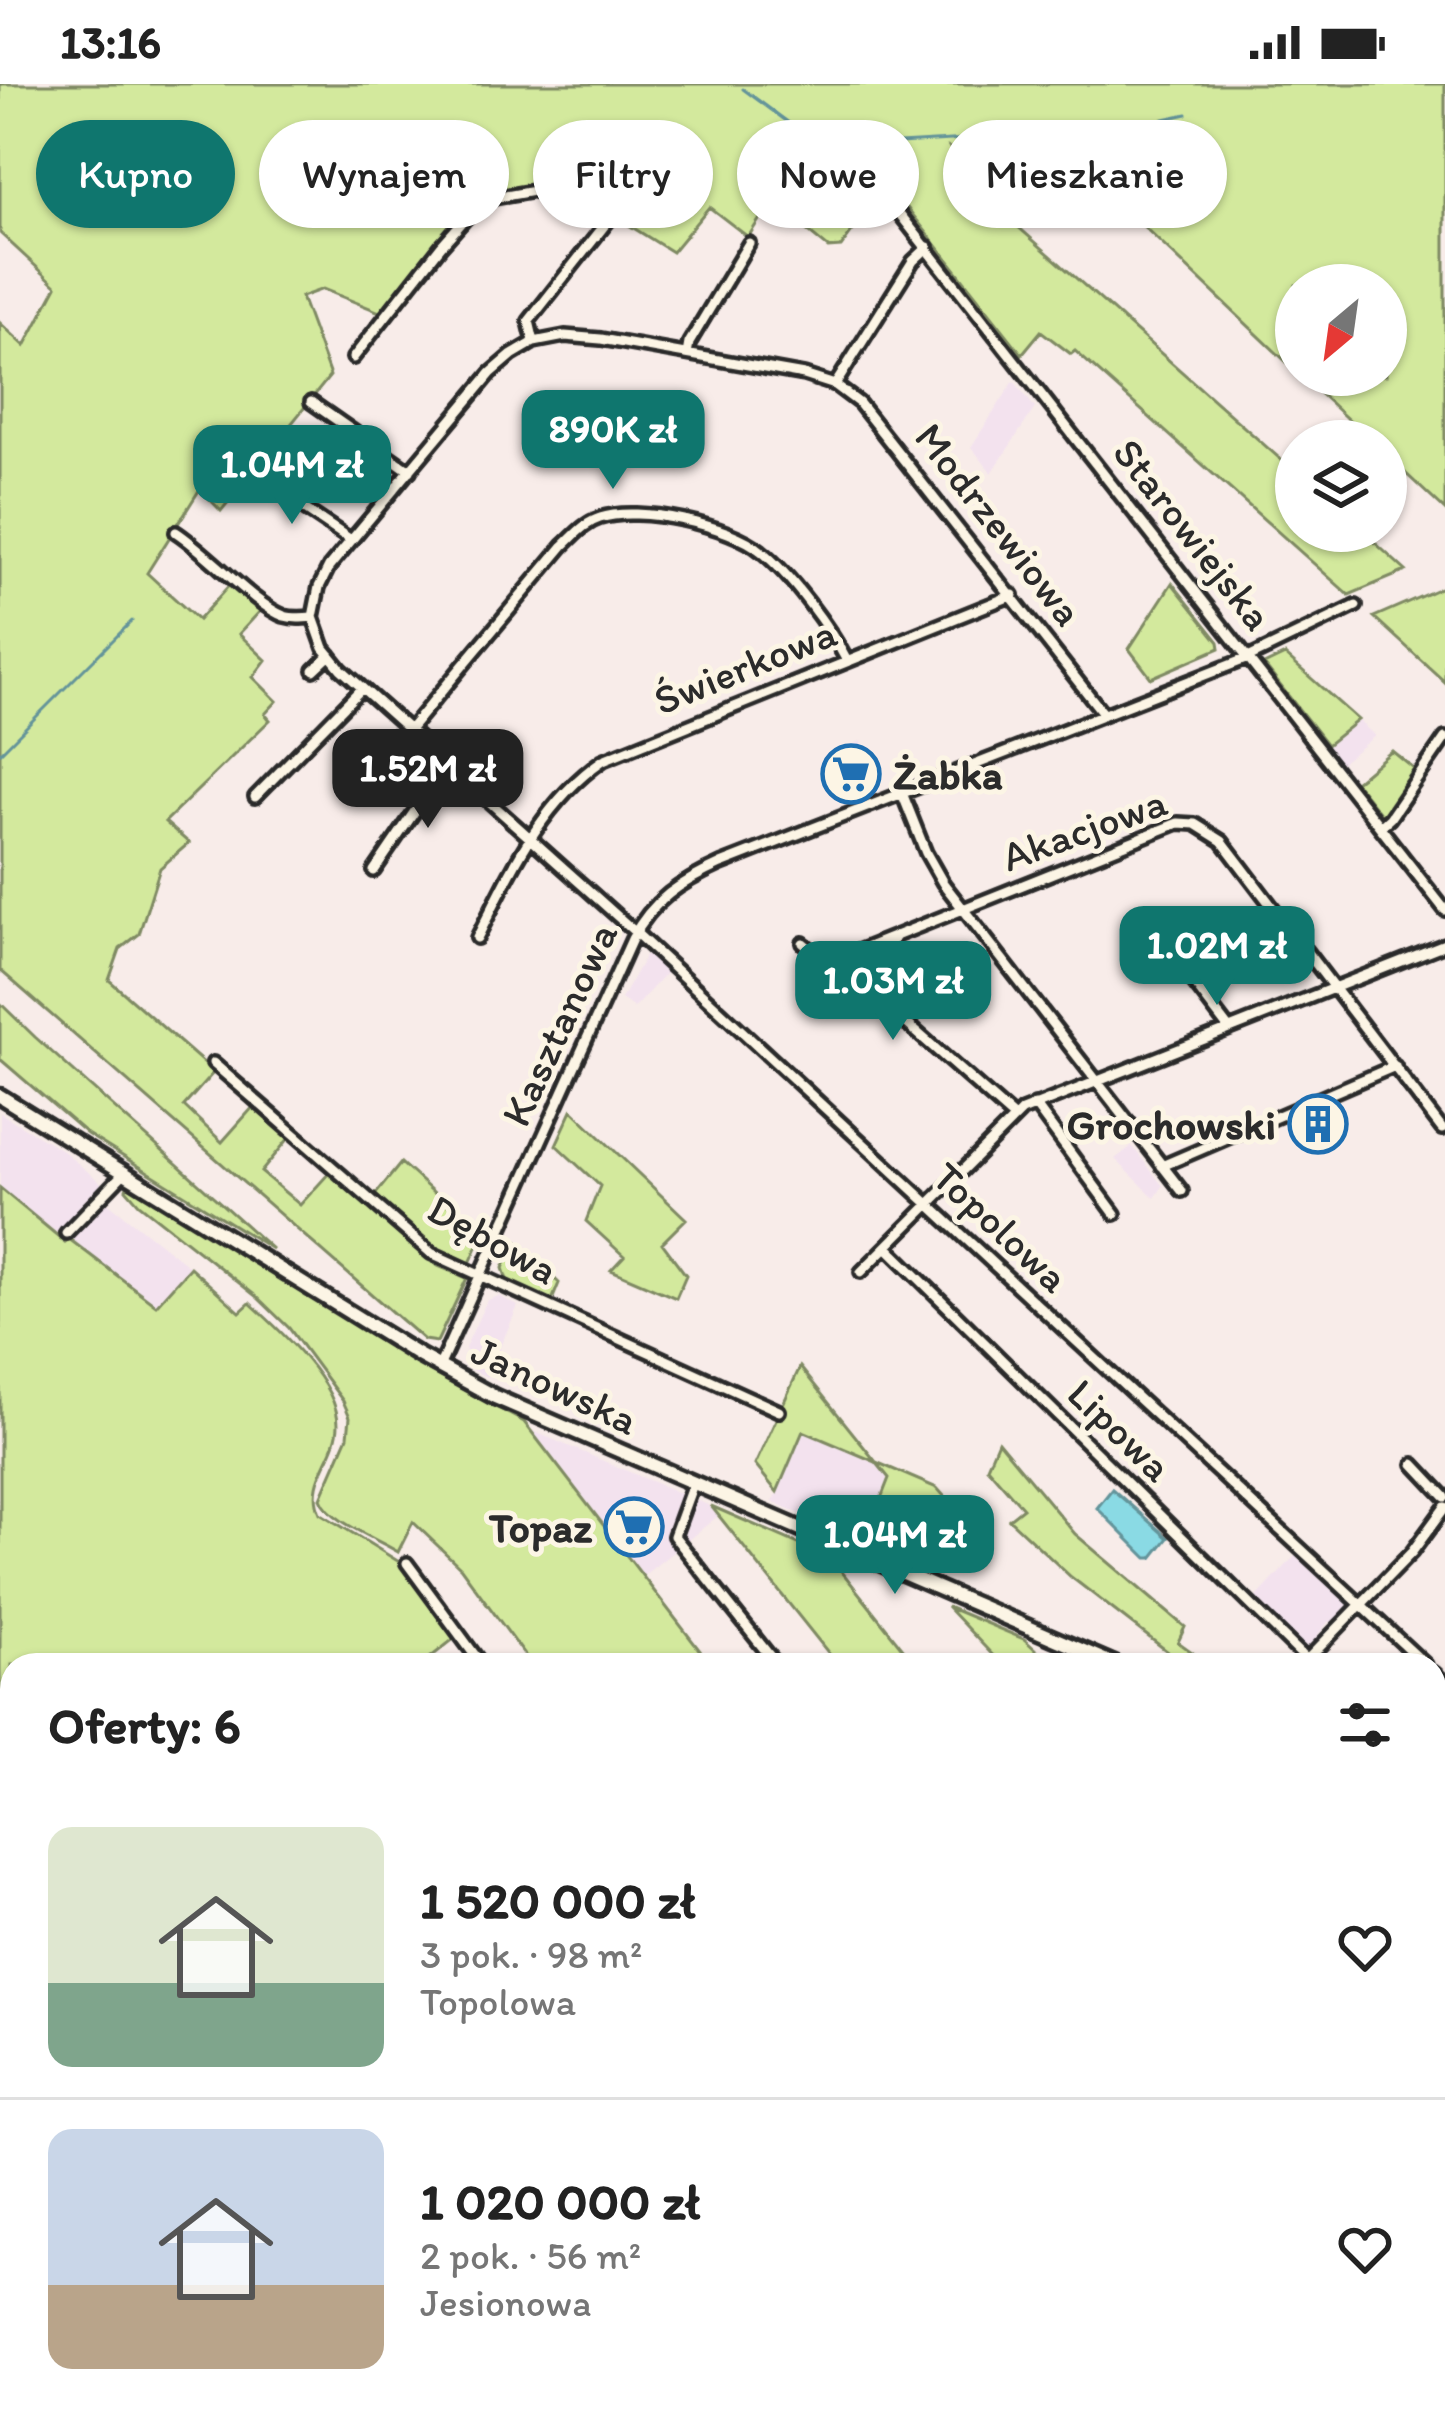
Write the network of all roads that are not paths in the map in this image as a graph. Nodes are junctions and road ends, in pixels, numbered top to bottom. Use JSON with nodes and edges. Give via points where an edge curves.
{"nodes":[{"id":1,"x":912,"y":228,"type":"edge"},
{"id":2,"x":749,"y":243,"type":"dead end"},
{"id":3,"x":928,"y":247,"type":"junction"},
{"id":4,"x":535,"y":342,"type":"junction"},
{"id":5,"x":687,"y":354,"type":"junction"},
{"id":6,"x":353,"y":358,"type":"dead end"},
{"id":7,"x":835,"y":385,"type":"junction"},
{"id":8,"x":311,"y":401,"type":"dead end"},
{"id":9,"x":410,"y":471,"type":"junction"},
{"id":10,"x":257,"y":478,"type":"dead end"},
{"id":11,"x":176,"y":532,"type":"dead end"},
{"id":12,"x":351,"y":541,"type":"junction"},
{"id":13,"x":1013,"y":595,"type":"junction"},
{"id":14,"x":1356,"y":606,"type":"dead end"},
{"id":15,"x":313,"y":617,"type":"junction"},
{"id":16,"x":330,"y":655,"type":"junction"},
{"id":17,"x":1248,"y":658,"type":"junction"},
{"id":18,"x":847,"y":662,"type":"junction"},
{"id":19,"x":314,"y":670,"type":"dead end"},
{"id":20,"x":362,"y":688,"type":"junction"},
{"id":21,"x":1102,"y":713,"type":"junction"},
{"id":22,"x":409,"y":730,"type":"junction"},
{"id":23,"x":1445,"y":738,"type":"edge"},
{"id":24,"x":447,"y":764,"type":"junction"},
{"id":25,"x":902,"y":793,"type":"junction"},
{"id":26,"x":255,"y":796,"type":"dead end"},
{"id":27,"x":1380,"y":827,"type":"junction"},
{"id":28,"x":529,"y":838,"type":"junction"},
{"id":29,"x":374,"y":871,"type":"dead end"},
{"id":30,"x":964,"y":909,"type":"junction"},
{"id":31,"x":1445,"y":910,"type":"edge"},
{"id":32,"x":1143,"y":916,"type":"dead end"},
{"id":33,"x":635,"y":932,"type":"junction"},
{"id":34,"x":897,"y":936,"type":"junction"},
{"id":35,"x":477,"y":938,"type":"dead end"},
{"id":36,"x":803,"y":943,"type":"dead end"},
{"id":37,"x":1445,"y":944,"type":"edge"},
{"id":38,"x":828,"y":964,"type":"junction"},
{"id":39,"x":1334,"y":986,"type":"junction"},
{"id":40,"x":878,"y":998,"type":"junction"},
{"id":41,"x":1228,"y":1028,"type":"junction"},
{"id":42,"x":212,"y":1064,"type":"dead end"},
{"id":43,"x":1395,"y":1066,"type":"junction"},
{"id":44,"x":1096,"y":1080,"type":"junction"},
{"id":45,"x":0,"y":1096,"type":"edge"},
{"id":46,"x":1035,"y":1105,"type":"junction"},
{"id":47,"x":1013,"y":1117,"type":"junction"},
{"id":48,"x":1442,"y":1129,"type":"edge"},
{"id":49,"x":1162,"y":1166,"type":"junction"},
{"id":50,"x":125,"y":1172,"type":"junction"},
{"id":51,"x":1182,"y":1191,"type":"dead end"},
{"id":52,"x":928,"y":1204,"type":"junction"},
{"id":53,"x":1115,"y":1214,"type":"dead end"},
{"id":54,"x":66,"y":1233,"type":"dead end"},
{"id":55,"x":887,"y":1247,"type":"junction"},
{"id":56,"x":861,"y":1272,"type":"dead end"},
{"id":57,"x":481,"y":1276,"type":"junction"},
{"id":58,"x":439,"y":1366,"type":"junction"},
{"id":59,"x":779,"y":1411,"type":"dead end"},
{"id":60,"x":1414,"y":1464,"type":"dead end"},
{"id":61,"x":692,"y":1484,"type":"junction"},
{"id":62,"x":1445,"y":1496,"type":"edge"},
{"id":63,"x":1445,"y":1508,"type":"edge"},
{"id":64,"x":407,"y":1563,"type":"dead end"},
{"id":65,"x":1361,"y":1605,"type":"junction"},
{"id":66,"x":473,"y":1653,"type":"edge"},
{"id":67,"x":767,"y":1653,"type":"edge"},
{"id":68,"x":1089,"y":1653,"type":"edge"},
{"id":69,"x":1296,"y":1653,"type":"edge"},
{"id":70,"x":1314,"y":1653,"type":"edge"},
{"id":71,"x":1413,"y":1653,"type":"edge"}],
"edges":[{"from":1,"to":3,"type":"street","name":"Starowiejska"},
{"from":2,"to":5,"type":"street"},
{"from":3,"to":7,"type":"street"},
{"from":3,"to":17,"type":"street","name":"Starowiejska"},
{"from":4,"to":5,"type":"street","name":"Modrzewiowa","via":[[565,336]]},
{"from":4,"to":6,"type":"street","via":[[529,321],[623,202],[622,182],[482,200]]},
{"from":4,"to":9,"type":"street","via":[[491,374]]},
{"from":5,"to":7,"type":"street","name":"Modrzewiowa"},
{"from":7,"to":13,"type":"street","name":"Modrzewiowa","via":[[883,429]]},
{"from":8,"to":9,"type":"street"},
{"from":9,"to":12,"type":"street"},
{"from":10,"to":12,"type":"street"},
{"from":11,"to":15,"type":"street","via":[[282,616]]},
{"from":12,"to":15,"type":"street","via":[[329,567]]},
{"from":13,"to":18,"type":"street","name":"Świerkowa"},
{"from":13,"to":21,"type":"street","name":"Modrzewiowa"},
{"from":14,"to":17,"type":"street","name":"Kasztanowa"},
{"from":15,"to":16,"type":"street","name":"Topolowa"},
{"from":16,"to":19,"type":"street"},
{"from":16,"to":20,"type":"street","name":"Topolowa"},
{"from":17,"to":21,"type":"street","name":"Kasztanowa"},
{"from":17,"to":27,"type":"street","name":"Starowiejska"},
{"from":18,"to":22,"type":"street","via":[[757,547],[716,528],[621,513],[573,536]]},
{"from":18,"to":28,"type":"street","name":"Świerkowa","via":[[603,760],[556,800]]},
{"from":20,"to":22,"type":"street","name":"Topolowa"},
{"from":20,"to":26,"type":"street"},
{"from":21,"to":25,"type":"street","name":"Kasztanowa"},
{"from":22,"to":24,"type":"street","name":"Topolowa"},
{"from":23,"to":27,"type":"street"},
{"from":24,"to":28,"type":"street","name":"Topolowa"},
{"from":24,"to":29,"type":"street"},
{"from":25,"to":30,"type":"street","via":[[926,853]]},
{"from":25,"to":33,"type":"street","name":"Kasztanowa","via":[[690,878]]},
{"from":27,"to":31,"type":"street","name":"Starowiejska"},
{"from":28,"to":33,"type":"street","name":"Topolowa"},
{"from":28,"to":35,"type":"street"},
{"from":30,"to":34,"type":"street","name":"Akacjowa"},
{"from":30,"to":39,"type":"street","name":"Akacjowa","via":[[1178,823],[1196,824],[1222,841]]},
{"from":30,"to":44,"type":"street"},
{"from":32,"to":41,"type":"street"},
{"from":33,"to":52,"type":"street","name":"Topolowa"},
{"from":33,"to":57,"type":"street","name":"Kasztanowa"},
{"from":34,"to":38,"type":"street","name":"Akacjowa"},
{"from":34,"to":40,"type":"street","via":[[874,968]]},
{"from":36,"to":38,"type":"street"},
{"from":37,"to":39,"type":"street"},
{"from":38,"to":40,"type":"street"},
{"from":39,"to":41,"type":"street"},
{"from":39,"to":43,"type":"street","name":"Akacjowa"},
{"from":40,"to":47,"type":"street"},
{"from":41,"to":44,"type":"street"},
{"from":42,"to":57,"type":"street","name":"Dębowa","via":[[431,1253]]},
{"from":43,"to":48,"type":"street","name":"Akacjowa"},
{"from":43,"to":49,"type":"street"},
{"from":44,"to":46,"type":"street"},
{"from":44,"to":49,"type":"street"},
{"from":45,"to":50,"type":"main road","name":"Janowska"},
{"from":46,"to":47,"type":"street"},
{"from":46,"to":53,"type":"street"},
{"from":47,"to":52,"type":"street"},
{"from":49,"to":51,"type":"street"},
{"from":50,"to":54,"type":"street"},
{"from":50,"to":58,"type":"main road","name":"Janowska"},
{"from":52,"to":55,"type":"street"},
{"from":52,"to":65,"type":"street","name":"Topolowa"},
{"from":55,"to":56,"type":"street"},
{"from":55,"to":69,"type":"street","name":"Lipowa"},
{"from":57,"to":58,"type":"street","name":"Kasztanowa"},
{"from":57,"to":59,"type":"street","name":"Dębowa"},
{"from":58,"to":61,"type":"main road","name":"Janowska"},
{"from":60,"to":62,"type":"street"},
{"from":61,"to":67,"type":"street","via":[[674,1536]]},
{"from":61,"to":68,"type":"main road","name":"Janowska"},
{"from":63,"to":65,"type":"street"},
{"from":64,"to":66,"type":"street"},
{"from":65,"to":70,"type":"street"},
{"from":65,"to":71,"type":"street","name":"Topolowa"}]}
